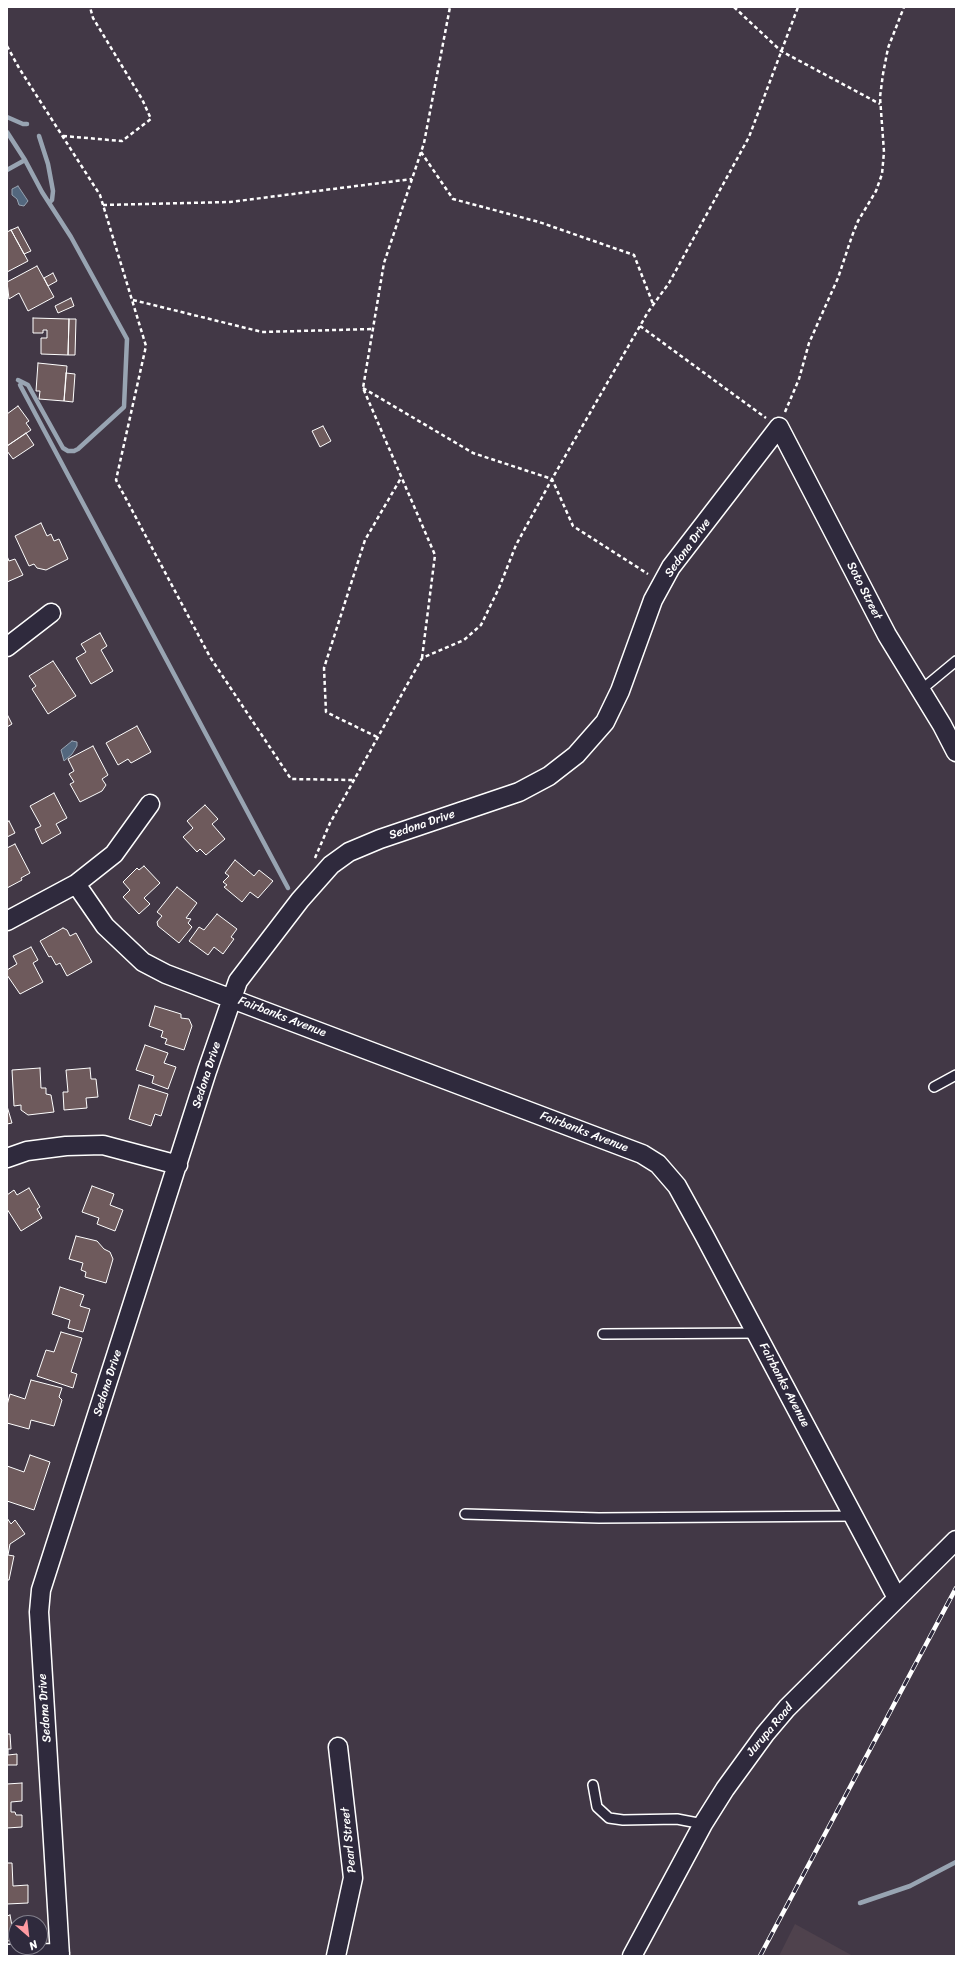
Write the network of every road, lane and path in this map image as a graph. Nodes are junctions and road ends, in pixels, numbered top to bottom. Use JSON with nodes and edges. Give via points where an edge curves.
{"nodes":[{"id":1,"x":90,"y":7,"type":"edge"},
{"id":2,"x":450,"y":7,"type":"edge"},
{"id":3,"x":734,"y":7,"type":"edge"},
{"id":4,"x":798,"y":7,"type":"edge"},
{"id":5,"x":904,"y":7,"type":"edge"},
{"id":6,"x":7,"y":46,"type":"edge"},
{"id":7,"x":781,"y":51,"type":"junction"},
{"id":8,"x":880,"y":104,"type":"junction"},
{"id":9,"x":62,"y":136,"type":"junction"},
{"id":10,"x":421,"y":152,"type":"junction"},
{"id":11,"x":412,"y":179,"type":"junction"},
{"id":12,"x":103,"y":205,"type":"junction"},
{"id":13,"x":132,"y":300,"type":"junction"},
{"id":14,"x":654,"y":304,"type":"junction"},
{"id":15,"x":640,"y":326,"type":"junction"},
{"id":16,"x":373,"y":329,"type":"junction"},
{"id":17,"x":363,"y":388,"type":"junction"},
{"id":18,"x":779,"y":427,"type":"junction"},
{"id":19,"x":402,"y":478,"type":"junction"},
{"id":20,"x":552,"y":479,"type":"junction"},
{"id":21,"x":662,"y":583,"type":"junction"},
{"id":22,"x":51,"y":613,"type":"dead end"},
{"id":23,"x":7,"y":647,"type":"edge"},
{"id":24,"x":422,"y":658,"type":"junction"},
{"id":25,"x":956,"y":661,"type":"edge"},
{"id":26,"x":921,"y":690,"type":"junction"},
{"id":27,"x":377,"y":737,"type":"junction"},
{"id":28,"x":956,"y":752,"type":"edge"},
{"id":29,"x":353,"y":780,"type":"junction"},
{"id":30,"x":150,"y":804,"type":"dead end"},
{"id":31,"x":315,"y":861,"type":"dead end"},
{"id":32,"x":76,"y":884,"type":"junction"},
{"id":33,"x":7,"y":921,"type":"edge"},
{"id":34,"x":232,"y":998,"type":"junction"},
{"id":35,"x":956,"y":1075,"type":"edge"},
{"id":36,"x":934,"y":1087,"type":"dead end"},
{"id":37,"x":7,"y":1158,"type":"edge"},
{"id":38,"x":178,"y":1165,"type":"junction"},
{"id":39,"x":756,"y":1333,"type":"junction"},
{"id":40,"x":603,"y":1334,"type":"dead end"},
{"id":41,"x":465,"y":1514,"type":"dead end"},
{"id":42,"x":853,"y":1516,"type":"junction"},
{"id":43,"x":956,"y":1540,"type":"edge"},
{"id":44,"x":897,"y":1598,"type":"junction"},
{"id":45,"x":338,"y":1747,"type":"dead end"},
{"id":46,"x":593,"y":1785,"type":"dead end"},
{"id":47,"x":703,"y":1824,"type":"junction"},
{"id":48,"x":7,"y":1954,"type":"edge"},
{"id":49,"x":60,"y":1954,"type":"edge"},
{"id":50,"x":336,"y":1956,"type":"edge"},
{"id":51,"x":632,"y":1956,"type":"edge"}],
"edges":[{"from":1,"to":9,"type":"path","via":[[93,18],[142,99],[151,119],[122,141]]},
{"from":2,"to":10,"type":"path"},
{"from":3,"to":7,"type":"path"},
{"from":4,"to":7,"type":"path"},
{"from":5,"to":8,"type":"path","via":[[888,48]]},
{"from":6,"to":9,"type":"path"},
{"from":7,"to":8,"type":"path"},
{"from":7,"to":14,"type":"path","via":[[749,137],[669,283]]},
{"from":8,"to":18,"type":"path","via":[[884,152],[882,174],[876,192],[858,221],[838,278],[809,343],[799,379]]},
{"from":9,"to":12,"type":"path","via":[[100,195]]},
{"from":10,"to":11,"type":"path"},
{"from":10,"to":14,"type":"path","via":[[453,199],[539,222],[634,255]]},
{"from":11,"to":12,"type":"path","via":[[230,202]]},
{"from":11,"to":16,"type":"path","via":[[384,263]]},
{"from":12,"to":13,"type":"path"},
{"from":13,"to":16,"type":"path","via":[[262,332]]},
{"from":13,"to":29,"type":"path","via":[[146,346],[116,480],[210,657],[291,779]]},
{"from":14,"to":15,"type":"path"},
{"from":15,"to":18,"type":"path"},
{"from":15,"to":20,"type":"path"},
{"from":16,"to":17,"type":"path"},
{"from":17,"to":19,"type":"path"},
{"from":17,"to":20,"type":"path","via":[[473,453]]},
{"from":18,"to":21,"type":"street","name":"Sedona Drive","via":[[671,567]]},
{"from":18,"to":26,"type":"street","name":"Soto Street","via":[[887,635]]},
{"from":19,"to":24,"type":"path","via":[[435,555]]},
{"from":19,"to":27,"type":"path","via":[[365,540],[324,668],[326,712]]},
{"from":20,"to":21,"type":"path","via":[[573,526]]},
{"from":20,"to":24,"type":"path","via":[[516,545],[481,625],[464,640]]},
{"from":21,"to":34,"type":"street","name":"Sedona Drive","via":[[653,600],[620,691],[605,722],[576,755],[550,776],[519,792],[349,852],[331,865],[300,900],[238,981]]},
{"from":22,"to":23,"type":"street"},
{"from":24,"to":27,"type":"path"},
{"from":25,"to":26,"type":"lane"},
{"from":26,"to":28,"type":"street","name":"Soto Street"},
{"from":27,"to":29,"type":"path"},
{"from":29,"to":31,"type":"path","via":[[330,823]]},
{"from":30,"to":32,"type":"street","via":[[114,854]]},
{"from":32,"to":33,"type":"street"},
{"from":32,"to":34,"type":"street","name":"Fairbanks Avenue","via":[[105,926],[143,962],[166,974]]},
{"from":34,"to":38,"type":"street","name":"Sedona Drive"},
{"from":34,"to":39,"type":"street","name":"Fairbanks Avenue","via":[[650,1158],[677,1186]]},
{"from":35,"to":36,"type":"lane"},
{"from":37,"to":38,"type":"street","via":[[27,1151],[58,1147],[103,1146]]},
{"from":38,"to":49,"type":"street","name":"Sedona Drive","via":[[42,1590],[39,1612]]},
{"from":39,"to":40,"type":"lane"},
{"from":39,"to":42,"type":"street","name":"Fairbanks Avenue"},
{"from":41,"to":42,"type":"lane","via":[[598,1518]]},
{"from":42,"to":44,"type":"street","name":"Fairbanks Avenue"},
{"from":43,"to":44,"type":"street","name":"Jurupa Road"},
{"from":44,"to":47,"type":"street","name":"Jurupa Road","via":[[787,1708],[747,1757]]},
{"from":45,"to":50,"type":"street","name":"Pearl Street","via":[[353,1878]]},
{"from":46,"to":47,"type":"lane","via":[[597,1807],[609,1818],[677,1819]]},
{"from":47,"to":51,"type":"street","name":"Jurupa Road"},
{"from":48,"to":49,"type":"street"}]}
